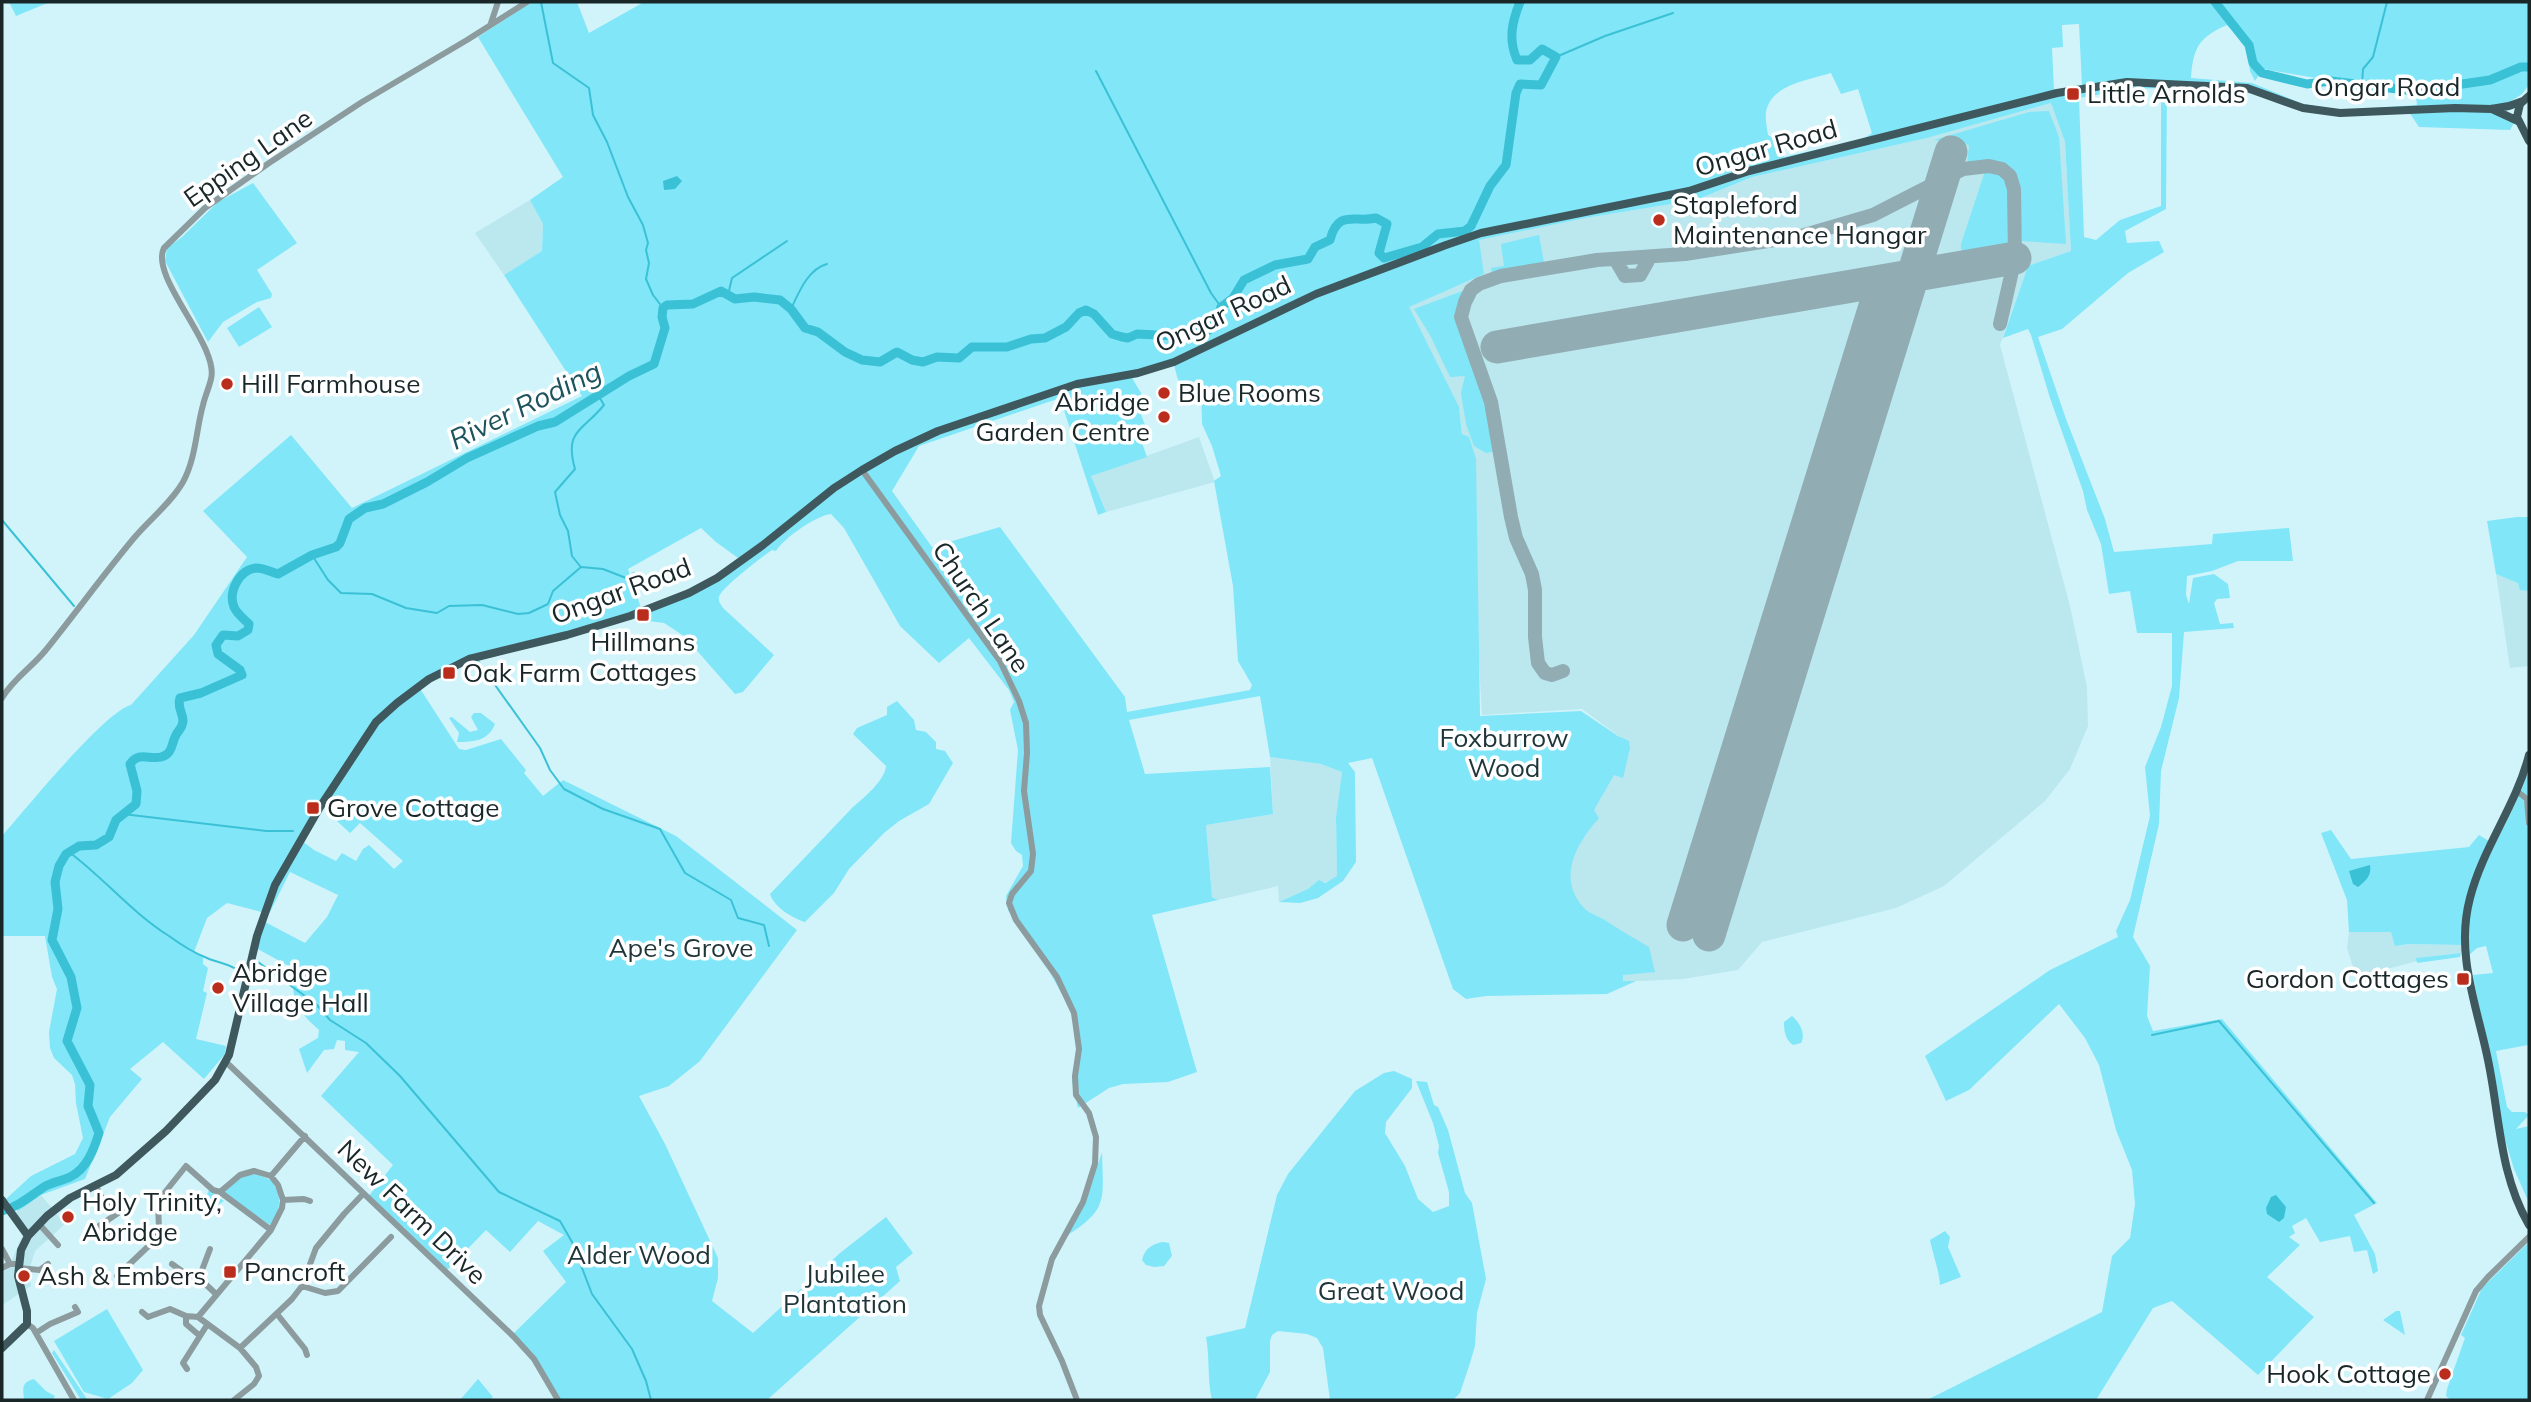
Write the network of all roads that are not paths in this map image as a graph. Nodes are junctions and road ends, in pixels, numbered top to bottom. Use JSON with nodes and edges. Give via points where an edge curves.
{"nodes":[{"id":1,"x":499,"y":2,"type":"edge"},
{"id":2,"x":526,"y":2,"type":"edge"},
{"id":3,"x":512,"y":10,"type":"junction"},
{"id":4,"x":491,"y":24,"type":"junction"},
{"id":5,"x":2527,"y":97,"type":"edge"},
{"id":6,"x":2491,"y":109,"type":"junction"},
{"id":7,"x":2523,"y":128,"type":"edge"},
{"id":8,"x":2529,"y":141,"type":"edge"},
{"id":9,"x":862,"y":470,"type":"junction"},
{"id":10,"x":2,"y":698,"type":"edge"},
{"id":11,"x":2529,"y":755,"type":"edge"},
{"id":12,"x":2518,"y":792,"type":"junction"},
{"id":13,"x":2529,"y":823,"type":"edge"},
{"id":14,"x":226,"y":1062,"type":"junction"},
{"id":15,"x":305,"y":1136,"type":"junction"},
{"id":16,"x":271,"y":1176,"type":"junction"},
{"id":17,"x":96,"y":1186,"type":"junction"},
{"id":18,"x":220,"y":1192,"type":"junction"},
{"id":19,"x":363,"y":1194,"type":"junction"},
{"id":20,"x":2,"y":1200,"type":"edge"},
{"id":21,"x":283,"y":1200,"type":"junction"},
{"id":22,"x":310,"y":1201,"type":"dead end"},
{"id":23,"x":124,"y":1209,"type":"dead end"},
{"id":24,"x":117,"y":1213,"type":"junction"},
{"id":25,"x":39,"y":1224,"type":"junction"},
{"id":26,"x":2529,"y":1224,"type":"edge"},
{"id":27,"x":271,"y":1230,"type":"junction"},
{"id":28,"x":28,"y":1236,"type":"junction"},
{"id":29,"x":391,"y":1237,"type":"dead end"},
{"id":30,"x":2529,"y":1237,"type":"edge"},
{"id":31,"x":108,"y":1240,"type":"dead end"},
{"id":32,"x":58,"y":1245,"type":"dead end"},
{"id":33,"x":2,"y":1249,"type":"edge"},
{"id":34,"x":209,"y":1249,"type":"dead end"},
{"id":35,"x":48,"y":1264,"type":"dead end"},
{"id":36,"x":15,"y":1265,"type":"junction"},
{"id":37,"x":2,"y":1268,"type":"edge"},
{"id":38,"x":117,"y":1276,"type":"dead end"},
{"id":39,"x":199,"y":1278,"type":"junction"},
{"id":40,"x":165,"y":1284,"type":"dead end"},
{"id":41,"x":302,"y":1286,"type":"junction"},
{"id":42,"x":216,"y":1294,"type":"junction"},
{"id":43,"x":75,"y":1307,"type":"dead end"},
{"id":44,"x":142,"y":1312,"type":"dead end"},
{"id":45,"x":277,"y":1314,"type":"junction"},
{"id":46,"x":186,"y":1316,"type":"junction"},
{"id":47,"x":198,"y":1317,"type":"junction"},
{"id":48,"x":27,"y":1324,"type":"junction"},
{"id":49,"x":207,"y":1325,"type":"junction"},
{"id":50,"x":36,"y":1334,"type":"junction"},
{"id":51,"x":200,"y":1336,"type":"junction"},
{"id":52,"x":2,"y":1348,"type":"edge"},
{"id":53,"x":240,"y":1348,"type":"junction"},
{"id":54,"x":307,"y":1355,"type":"dead end"},
{"id":55,"x":187,"y":1369,"type":"dead end"},
{"id":56,"x":74,"y":1400,"type":"edge"},
{"id":57,"x":234,"y":1400,"type":"edge"},
{"id":58,"x":558,"y":1400,"type":"edge"},
{"id":59,"x":1077,"y":1400,"type":"edge"},
{"id":60,"x":2427,"y":1400,"type":"edge"}],
"edges":[{"from":1,"to":3,"type":"street"},
{"from":1,"to":4,"type":"street"},
{"from":2,"to":3,"type":"street","name":"Epping Lane"},
{"from":3,"to":4,"type":"street","name":"Epping Lane"},
{"from":4,"to":10,"type":"street","name":"Epping Lane","via":[[219,197],[164,248],[164,268],[212,368],[187,474]]},
{"from":5,"to":6,"type":"main road","name":"Ongar Road"},
{"from":5,"to":7,"type":"main road","via":[[2517,113]]},
{"from":6,"to":7,"type":"main road","name":"Ongar Road"},
{"from":6,"to":9,"type":"main road","name":"Ongar Road","via":[[2340,113],[2303,108],[2247,88],[2127,82],[2057,93],[1749,171],[1689,191],[1481,233],[1315,294],[1174,362],[1077,384],[981,416],[928,436]]},
{"from":7,"to":8,"type":"main road"},
{"from":9,"to":14,"type":"main road","name":"Ongar Road","via":[[717,578],[689,593],[578,632],[469,659],[429,680],[376,722],[275,886],[257,936]]},
{"from":9,"to":59,"type":"street","name":"Church Lane","via":[[1000,661],[1026,723],[1024,791],[1033,853],[1031,871],[1009,903],[1057,977],[1074,1013],[1079,1049],[1076,1095],[1089,1113],[1096,1137],[1095,1164],[1083,1202],[1052,1259],[1039,1306]]},
{"from":11,"to":12,"type":"main road"},
{"from":12,"to":13,"type":"street","via":[[2527,799]]},
{"from":12,"to":26,"type":"main road","via":[[2475,878],[2464,947],[2504,1165],[2515,1200]]},
{"from":14,"to":15,"type":"street","name":"New Farm Drive"},
{"from":14,"to":17,"type":"main road","name":"Ongar Road","via":[[213,1083],[166,1131],[116,1175]]},
{"from":15,"to":16,"type":"street"},
{"from":15,"to":19,"type":"street","name":"New Farm Drive"},
{"from":16,"to":18,"type":"street","via":[[248,1172]]},
{"from":16,"to":21,"type":"street"},
{"from":17,"to":24,"type":"street"},
{"from":17,"to":25,"type":"main road","name":"Ongar Road","via":[[70,1198]]},
{"from":18,"to":27,"type":"street"},
{"from":18,"to":38,"type":"street","via":[[186,1166],[158,1201],[156,1240]]},
{"from":19,"to":41,"type":"street","via":[[316,1248]]},
{"from":19,"to":58,"type":"street","name":"New Farm Drive","via":[[522,1345]]},
{"from":20,"to":28,"type":"main road"},
{"from":21,"to":22,"type":"street"},
{"from":21,"to":27,"type":"street"},
{"from":23,"to":24,"type":"street"},
{"from":24,"to":31,"type":"street","via":[[99,1226]]},
{"from":25,"to":28,"type":"main road","name":"Ongar Road"},
{"from":25,"to":32,"type":"street"},
{"from":27,"to":42,"type":"street"},
{"from":28,"to":36,"type":"main road"},
{"from":29,"to":41,"type":"street","via":[[338,1291],[319,1292]]},
{"from":30,"to":60,"type":"street","via":[[2480,1285]]},
{"from":33,"to":36,"type":"street"},
{"from":34,"to":39,"type":"street"},
{"from":35,"to":36,"type":"street","via":[[40,1270]]},
{"from":36,"to":37,"type":"street"},
{"from":36,"to":48,"type":"main road"},
{"from":39,"to":40,"type":"street","via":[[175,1266]]},
{"from":39,"to":42,"type":"street"},
{"from":41,"to":45,"type":"street"},
{"from":42,"to":47,"type":"street"},
{"from":43,"to":50,"type":"street","via":[[78,1312]]},
{"from":44,"to":46,"type":"street","via":[[148,1317],[170,1309]]},
{"from":45,"to":53,"type":"street"},
{"from":45,"to":54,"type":"street"},
{"from":46,"to":47,"type":"street"},
{"from":46,"to":51,"type":"street","via":[[186,1324]]},
{"from":47,"to":49,"type":"street"},
{"from":48,"to":50,"type":"street"},
{"from":48,"to":52,"type":"main road"},
{"from":49,"to":51,"type":"street"},
{"from":49,"to":53,"type":"street"},
{"from":50,"to":56,"type":"street"},
{"from":51,"to":55,"type":"street","via":[[183,1363]]},
{"from":53,"to":57,"type":"street","via":[[259,1376]]}]}
